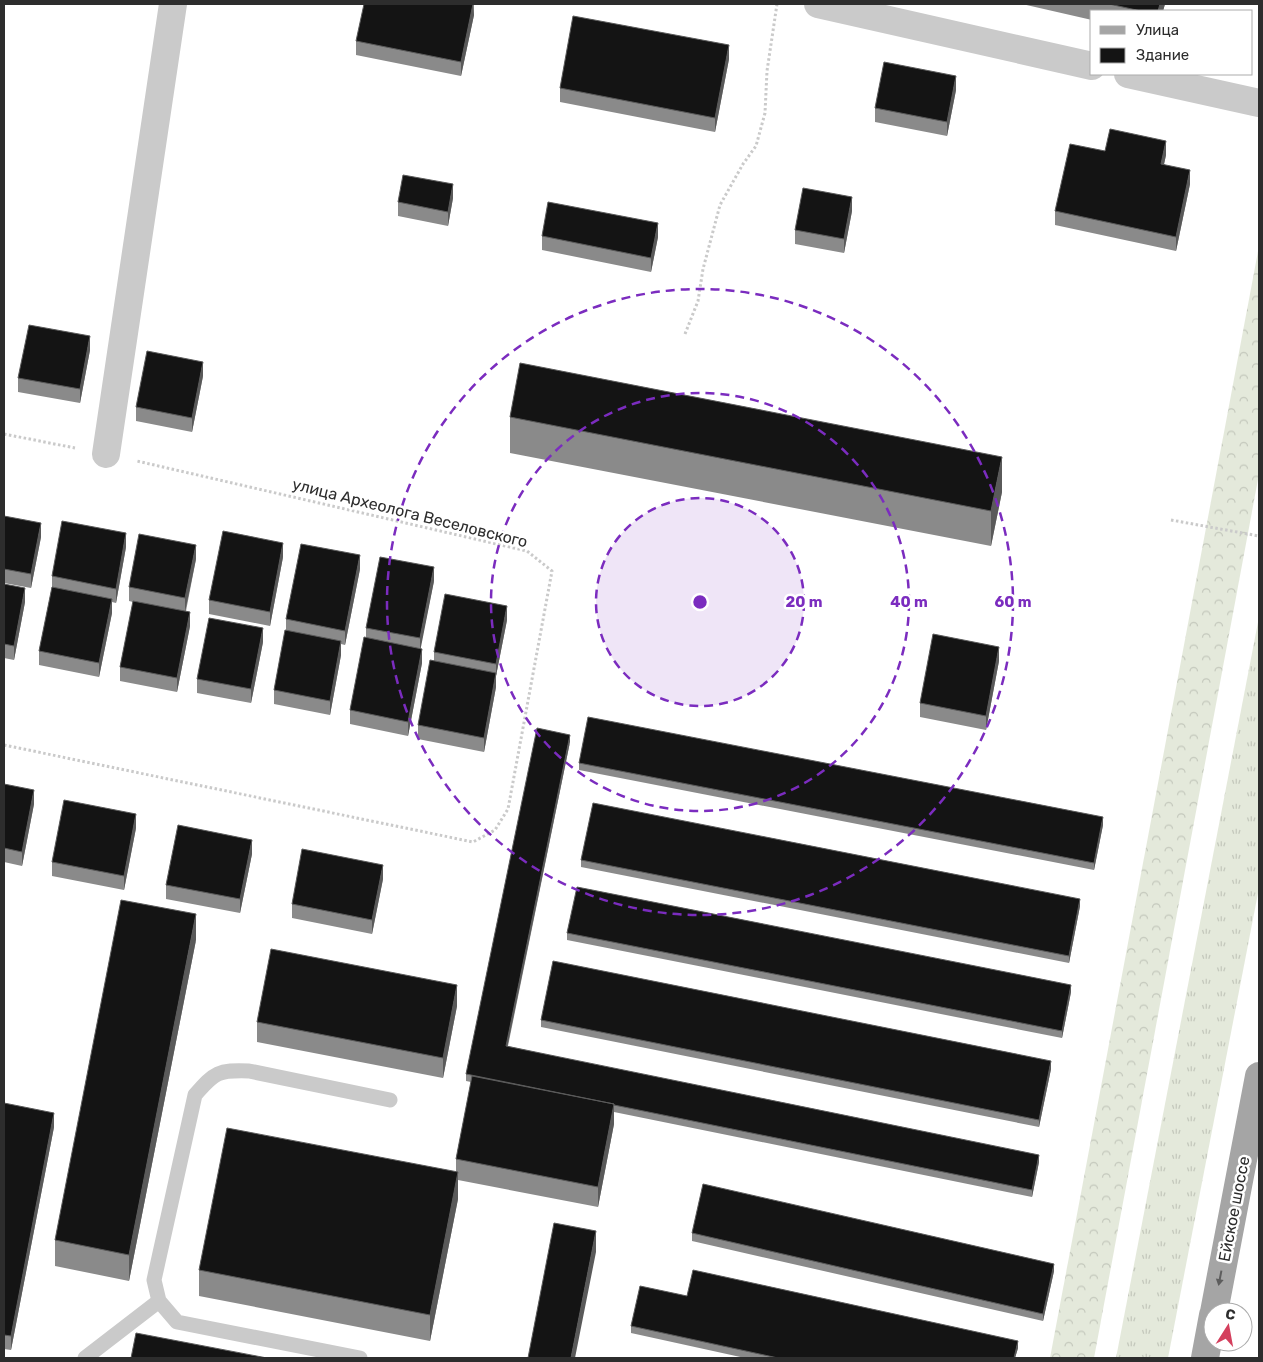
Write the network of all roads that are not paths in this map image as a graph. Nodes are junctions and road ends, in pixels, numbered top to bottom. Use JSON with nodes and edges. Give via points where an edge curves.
{"nodes":[{"id":1,"x":173,"y":4,"type":"edge"},
{"id":2,"x":826,"y":5,"type":"edge"},
{"id":3,"x":1090,"y":66,"type":"edge"},
{"id":4,"x":1133,"y":75,"type":"edge"},
{"id":5,"x":1259,"y":103,"type":"edge"},
{"id":6,"x":106,"y":454,"type":"road end"},
{"id":7,"x":1259,"y":1076,"type":"edge"},
{"id":8,"x":390,"y":1100,"type":"dead end"},
{"id":9,"x":159,"y":1301,"type":"junction"},
{"id":10,"x":1215,"y":1302,"type":"edge"},
{"id":11,"x":85,"y":1358,"type":"edge"},
{"id":12,"x":360,"y":1358,"type":"edge"}],
"edges":[{"from":1,"to":6,"type":"street"},
{"from":2,"to":3,"type":"street"},
{"from":4,"to":5,"type":"street"},
{"from":7,"to":10,"type":"main road","name":"Ейское шоссе","one_way":true},
{"from":8,"to":9,"type":"lane","via":[[249,1071],[226,1070],[211,1077],[195,1095],[154,1280]]},
{"from":9,"to":11,"type":"lane"},
{"from":9,"to":12,"type":"lane","via":[[176,1322]]}]}
